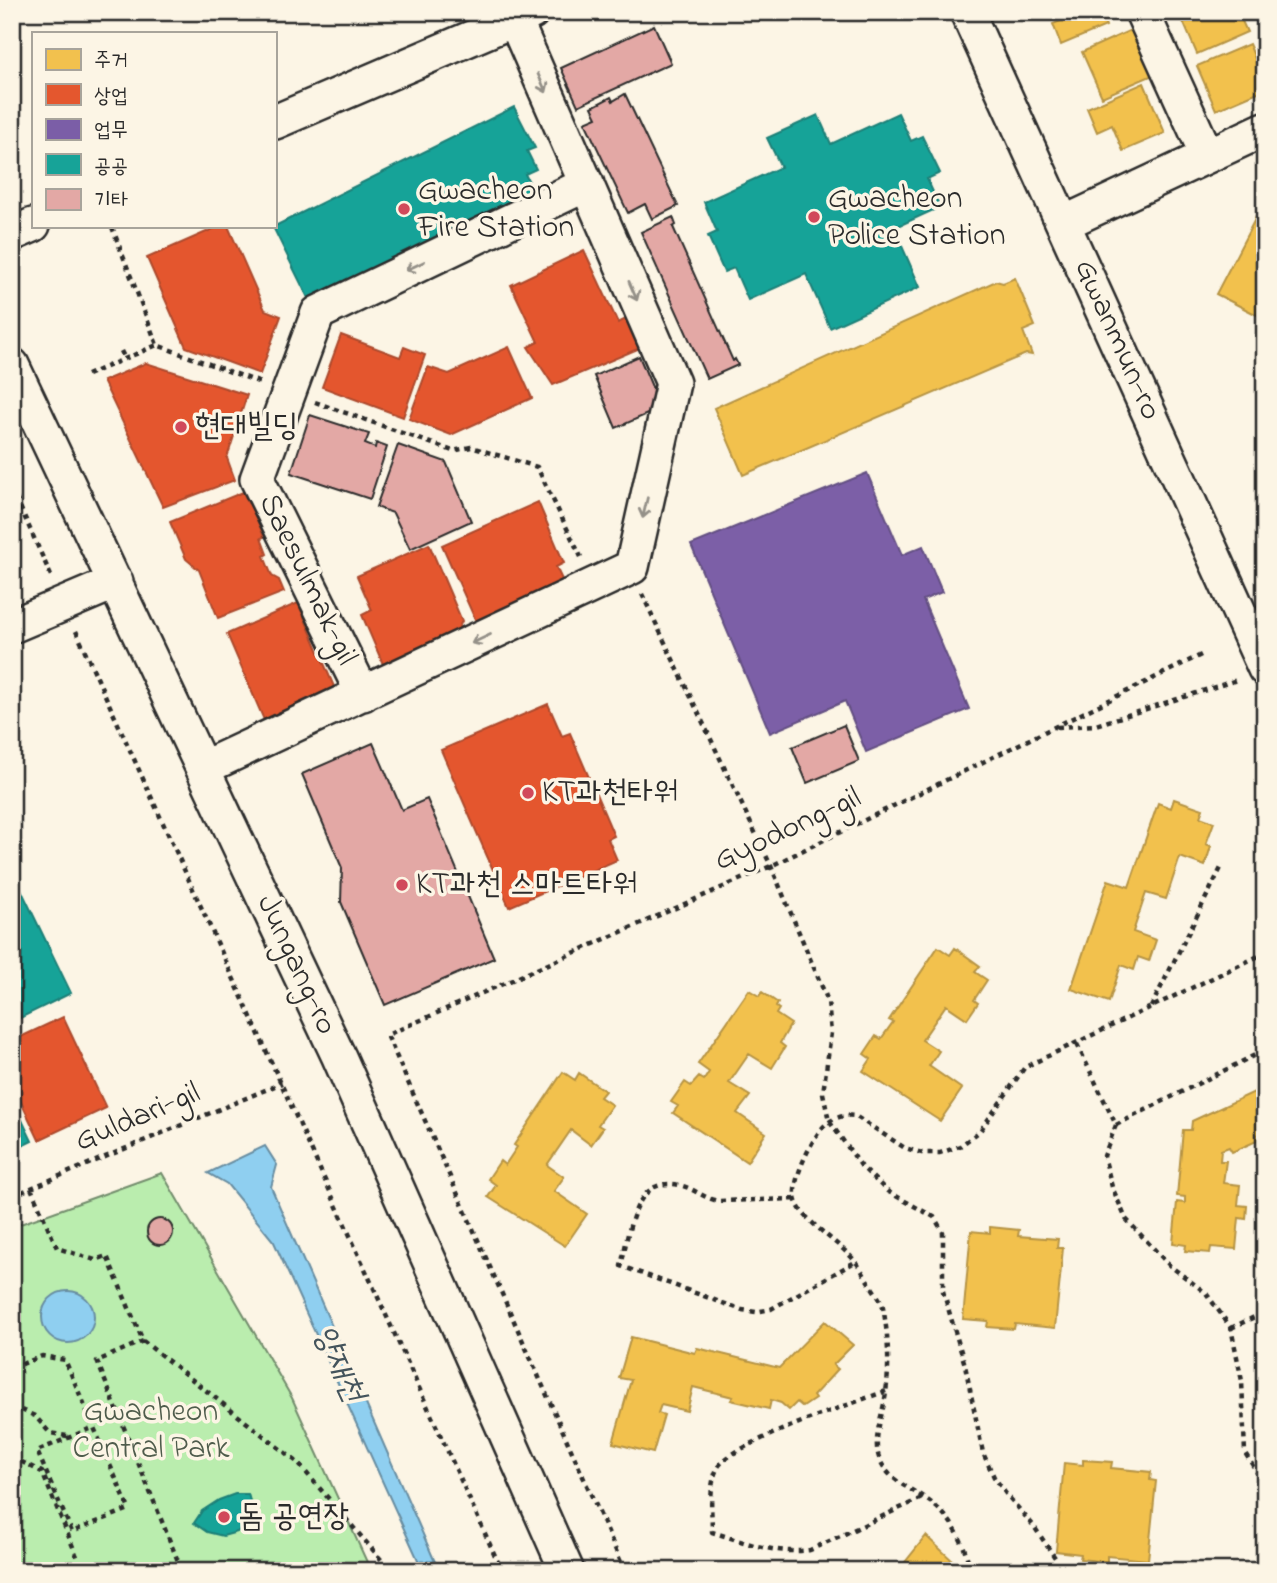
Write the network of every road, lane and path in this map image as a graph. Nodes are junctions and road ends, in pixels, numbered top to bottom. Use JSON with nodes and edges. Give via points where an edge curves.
{"nodes":[{"id":1,"x":967,"y":12,"type":"edge"},
{"id":2,"x":1142,"y":12,"type":"edge"},
{"id":3,"x":524,"y":16,"type":"edge"},
{"id":4,"x":276,"y":122,"type":"edge"},
{"id":5,"x":1265,"y":129,"type":"edge"},
{"id":6,"x":1207,"y":155,"type":"junction"},
{"id":7,"x":587,"y":184,"type":"junction"},
{"id":8,"x":1064,"y":223,"type":"junction"},
{"id":9,"x":32,"y":225,"type":"edge"},
{"id":10,"x":112,"y":228,"type":"edge"},
{"id":11,"x":12,"y":234,"type":"edge"},
{"id":12,"x":157,"y":345,"type":"junction"},
{"id":13,"x":121,"y":351,"type":"dead end"},
{"id":14,"x":125,"y":359,"type":"junction"},
{"id":15,"x":12,"y":365,"type":"edge"},
{"id":16,"x":87,"y":375,"type":"dead end"},
{"id":17,"x":289,"y":393,"type":"junction"},
{"id":18,"x":12,"y":489,"type":"edge"},
{"id":19,"x":632,"y":567,"type":"junction"},
{"id":20,"x":116,"y":582,"type":"junction"},
{"id":21,"x":594,"y":586,"type":"junction"},
{"id":22,"x":64,"y":604,"type":"junction"},
{"id":23,"x":12,"y":626,"type":"edge"},
{"id":24,"x":1203,"y":654,"type":"dead end"},
{"id":25,"x":1251,"y":675,"type":"edge"},
{"id":26,"x":363,"y":694,"type":"junction"},
{"id":27,"x":1052,"y":728,"type":"junction"},
{"id":28,"x":203,"y":768,"type":"junction"},
{"id":29,"x":1223,"y":864,"type":"dead end"},
{"id":30,"x":771,"y":866,"type":"junction"},
{"id":31,"x":1265,"y":953,"type":"edge"},
{"id":32,"x":1151,"y":1007,"type":"junction"},
{"id":33,"x":1077,"y":1044,"type":"junction"},
{"id":34,"x":1265,"y":1050,"type":"edge"},
{"id":35,"x":282,"y":1083,"type":"junction"},
{"id":36,"x":829,"y":1121,"type":"junction"},
{"id":37,"x":1116,"y":1125,"type":"junction"},
{"id":38,"x":31,"y":1188,"type":"junction"},
{"id":39,"x":12,"y":1196,"type":"edge"},
{"id":40,"x":795,"y":1199,"type":"junction"},
{"id":41,"x":855,"y":1262,"type":"junction"},
{"id":42,"x":1265,"y":1312,"type":"edge"},
{"id":43,"x":1231,"y":1328,"type":"junction"},
{"id":44,"x":143,"y":1341,"type":"junction"},
{"id":45,"x":12,"y":1368,"type":"edge"},
{"id":46,"x":886,"y":1391,"type":"junction"},
{"id":47,"x":12,"y":1406,"type":"edge"},
{"id":48,"x":94,"y":1427,"type":"junction"},
{"id":49,"x":79,"y":1434,"type":"junction"},
{"id":50,"x":12,"y":1457,"type":"edge"},
{"id":51,"x":1265,"y":1485,"type":"edge"},
{"id":52,"x":924,"y":1497,"type":"junction"},
{"id":53,"x":83,"y":1571,"type":"edge"},
{"id":54,"x":182,"y":1571,"type":"edge"},
{"id":55,"x":391,"y":1571,"type":"edge"},
{"id":56,"x":502,"y":1571,"type":"edge"},
{"id":57,"x":567,"y":1571,"type":"edge"},
{"id":58,"x":625,"y":1571,"type":"edge"},
{"id":59,"x":970,"y":1571,"type":"edge"},
{"id":60,"x":1064,"y":1571,"type":"edge"}],
"edges":[{"from":1,"to":8,"type":"street","name":"Gwanmun-ro"},
{"from":2,"to":6,"type":"street"},
{"from":3,"to":4,"type":"street"},
{"from":3,"to":7,"type":"street","one_way":true,"via":[[525,46]]},
{"from":5,"to":6,"type":"street"},
{"from":6,"to":8,"type":"street"},
{"from":7,"to":17,"type":"street","name":"Saesulmak-gil","one_way":true,"via":[[318,313]]},
{"from":7,"to":19,"type":"street","one_way":true,"via":[[673,383]]},
{"from":8,"to":25,"type":"street","name":"Gwanmun-ro"},
{"from":9,"to":11,"type":"street"},
{"from":10,"to":12,"type":"path"},
{"from":12,"to":14,"type":"path"},
{"from":12,"to":17,"type":"path"},
{"from":13,"to":14,"type":"path"},
{"from":14,"to":16,"type":"path"},
{"from":15,"to":20,"type":"street","name":"Jungang-ro"},
{"from":17,"to":21,"type":"path","via":[[453,452],[471,447],[537,467]]},
{"from":17,"to":26,"type":"street","name":"Saesulmak-gil","via":[[257,479]]},
{"from":18,"to":22,"type":"path"},
{"from":19,"to":21,"type":"street","name":"Saesulmak-gil"},
{"from":19,"to":30,"type":"path"},
{"from":20,"to":22,"type":"street"},
{"from":20,"to":28,"type":"street","name":"Jungang-ro"},
{"from":21,"to":26,"type":"street","name":"Saesulmak-gil","one_way":true},
{"from":22,"to":23,"type":"street"},
{"from":22,"to":35,"type":"path"},
{"from":24,"to":27,"type":"path","name":"Gyodong-gil"},
{"from":25,"to":27,"type":"path","via":[[1096,726]]},
{"from":26,"to":28,"type":"street","name":"Saesulmak-gil"},
{"from":27,"to":30,"type":"path","name":"Gyodong-gil"},
{"from":28,"to":57,"type":"street","name":"Jungang-ro","via":[[339,1057]]},
{"from":29,"to":32,"type":"path"},
{"from":30,"to":36,"type":"path","via":[[828,1001],[831,1033],[823,1093]]},
{"from":30,"to":58,"type":"path","name":"Gyodong-gil","via":[[387,1035]]},
{"from":31,"to":32,"type":"path"},
{"from":32,"to":33,"type":"path"},
{"from":33,"to":36,"type":"path","via":[[1025,1067],[980,1131],[960,1146],[940,1153],[905,1148],[855,1116]]},
{"from":33,"to":37,"type":"path"},
{"from":34,"to":37,"type":"path"},
{"from":35,"to":38,"type":"path","name":"Guldari-gil"},
{"from":35,"to":56,"type":"path"},
{"from":36,"to":40,"type":"path","via":[[813,1142],[795,1181]]},
{"from":36,"to":60,"type":"path","via":[[862,1167],[887,1191],[934,1217],[943,1232],[943,1291],[965,1365],[983,1453],[994,1477]]},
{"from":37,"to":43,"type":"path","via":[[1104,1156],[1126,1219],[1170,1266],[1206,1293]]},
{"from":38,"to":39,"type":"path","name":"Guldari-gil"},
{"from":38,"to":44,"type":"path","via":[[57,1248],[94,1260],[107,1256]]},
{"from":40,"to":41,"type":"path","via":[[802,1212]]},
{"from":40,"to":41,"type":"path","via":[[708,1199],[666,1183],[649,1189],[636,1206],[621,1266],[756,1312],[771,1309]]},
{"from":41,"to":46,"type":"path","via":[[882,1303],[888,1343]]},
{"from":42,"to":43,"type":"path"},
{"from":43,"to":51,"type":"path","via":[[1242,1381],[1245,1453]]},
{"from":44,"to":54,"type":"path","via":[[97,1361]]},
{"from":44,"to":55,"type":"path","via":[[297,1462]]},
{"from":45,"to":48,"type":"path","via":[[42,1356],[65,1360]]},
{"from":46,"to":52,"type":"path","via":[[878,1457],[897,1483]]},
{"from":46,"to":52,"type":"path","via":[[732,1453],[719,1465],[713,1482],[712,1532],[769,1550],[802,1551]]},
{"from":47,"to":49,"type":"path","via":[[34,1416],[50,1433],[63,1437]]},
{"from":48,"to":49,"type":"path"},
{"from":48,"to":49,"type":"path","via":[[129,1509],[72,1532],[37,1451]]},
{"from":50,"to":53,"type":"path","via":[[42,1472]]},
{"from":52,"to":59,"type":"path","via":[[956,1528]]}]}
